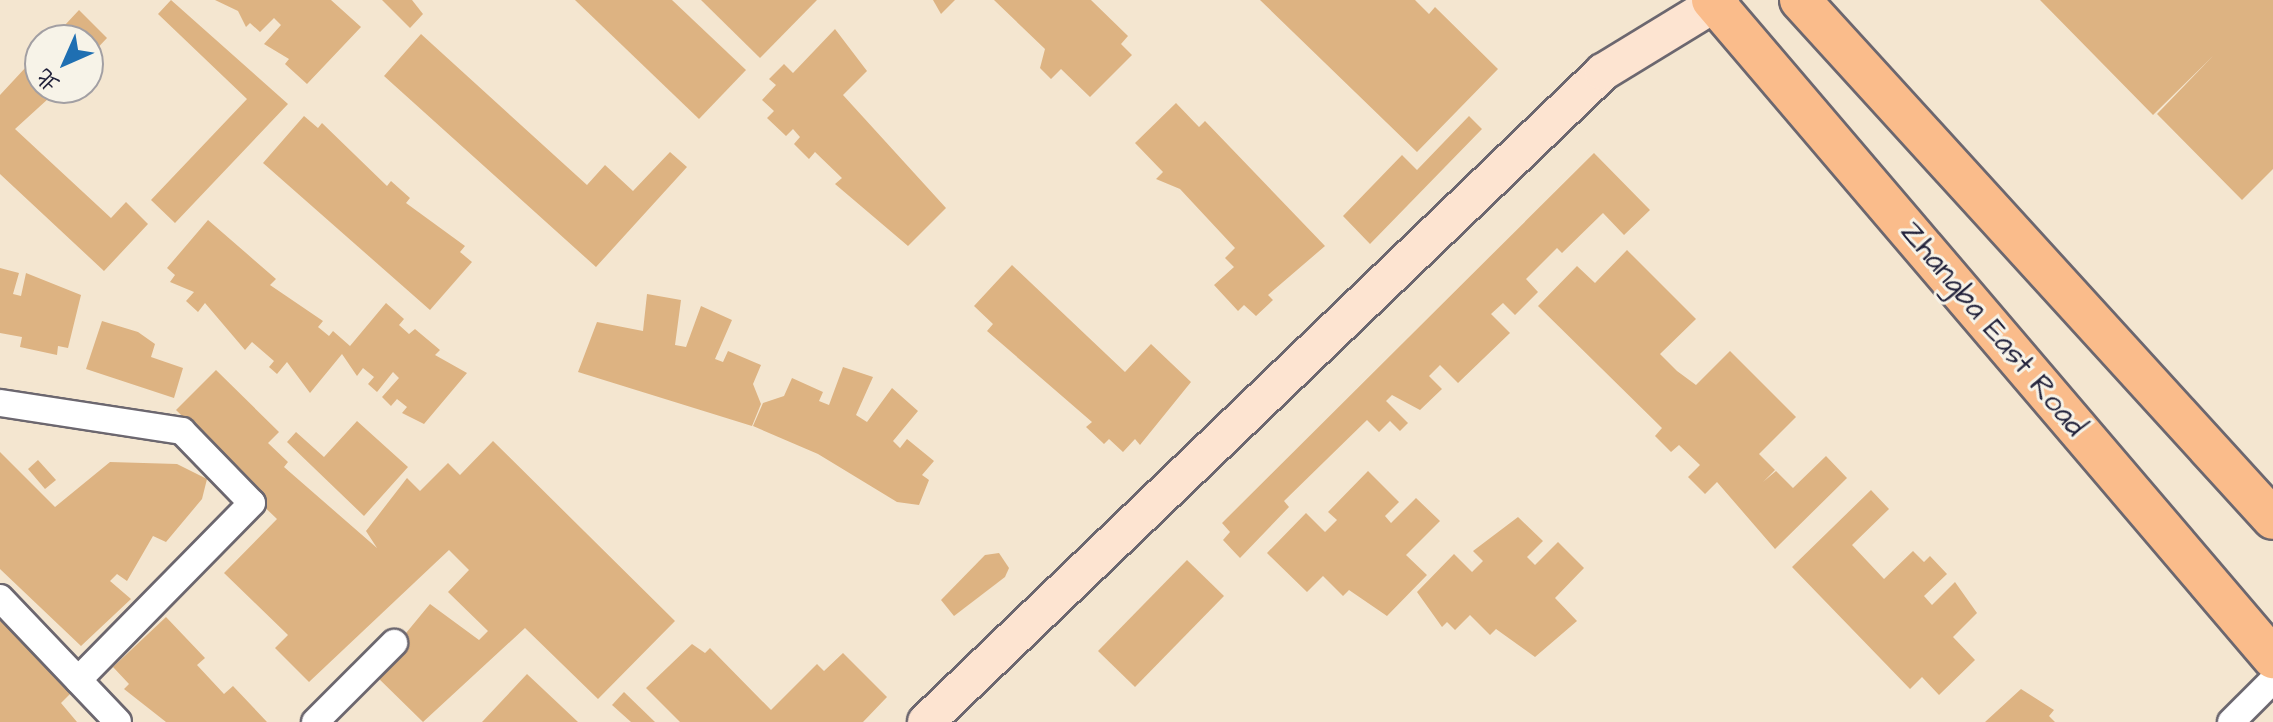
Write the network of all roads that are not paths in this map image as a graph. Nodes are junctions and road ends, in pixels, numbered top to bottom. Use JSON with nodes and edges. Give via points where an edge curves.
{"nodes":[{"id":1,"x":1800,"y":0,"type":"edge"},
{"id":2,"x":1716,"y":1,"type":"edge"},
{"id":3,"x":0,"y":403,"type":"edge"},
{"id":4,"x":2273,"y":519,"type":"edge"},
{"id":5,"x":0,"y":598,"type":"edge"},
{"id":6,"x":394,"y":643,"type":"dead end"},
{"id":7,"x":2273,"y":658,"type":"edge"},
{"id":8,"x":78,"y":680,"type":"junction"},
{"id":9,"x":2273,"y":680,"type":"edge"},
{"id":10,"x":118,"y":722,"type":"edge"},
{"id":11,"x":315,"y":722,"type":"edge"},
{"id":12,"x":926,"y":722,"type":"edge"},
{"id":13,"x":2231,"y":722,"type":"edge"}],
"edges":[{"from":1,"to":4,"type":"main road"},
{"from":2,"to":7,"type":"main road","name":"Zhangba East Road"},
{"from":2,"to":12,"type":"street","via":[[1603,72]]},
{"from":3,"to":8,"type":"street","via":[[182,431],[252,503]]},
{"from":5,"to":8,"type":"street"},
{"from":6,"to":11,"type":"street"},
{"from":8,"to":10,"type":"street"},
{"from":9,"to":13,"type":"street"}]}
